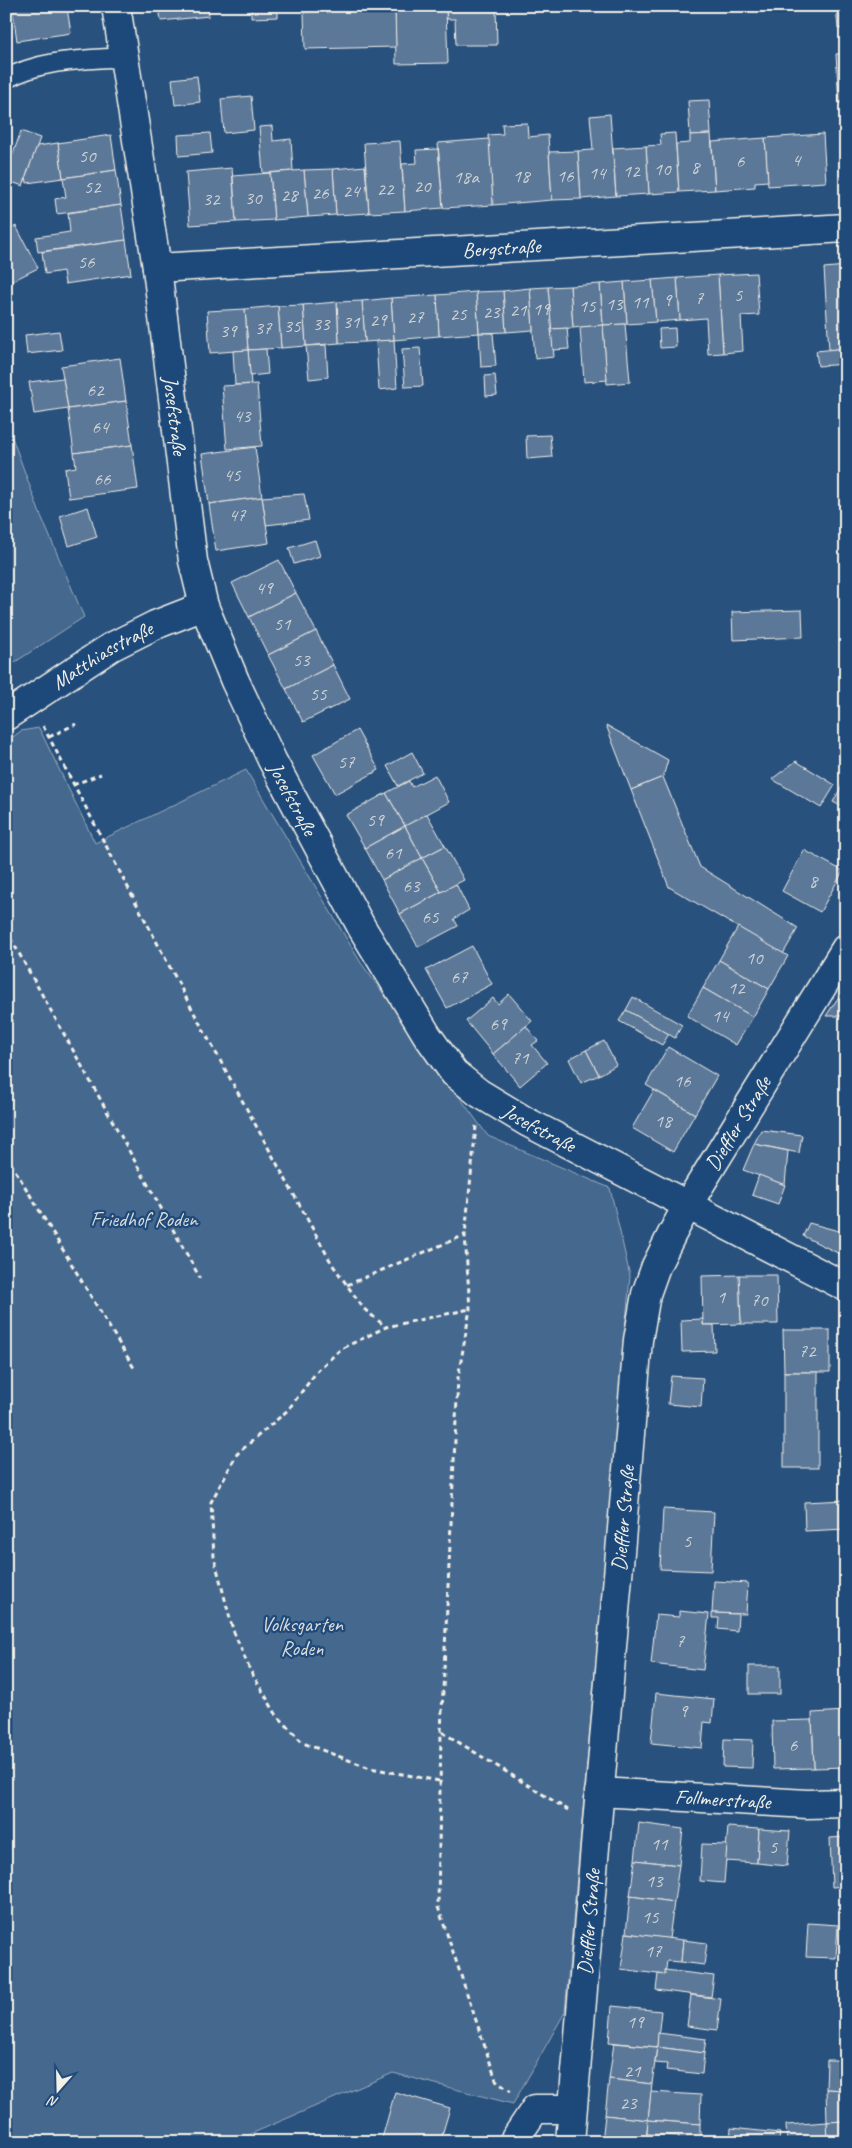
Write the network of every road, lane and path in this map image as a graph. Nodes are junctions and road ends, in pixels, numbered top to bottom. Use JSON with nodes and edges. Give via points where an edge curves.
{"nodes":[{"id":1,"x":116,"y":6,"type":"edge"},
{"id":2,"x":124,"y":58,"type":"junction"},
{"id":3,"x":6,"y":79,"type":"edge"},
{"id":4,"x":846,"y":228,"type":"edge"},
{"id":5,"x":157,"y":268,"type":"junction"},
{"id":6,"x":204,"y":606,"type":"junction"},
{"id":7,"x":6,"y":716,"type":"edge"},
{"id":8,"x":76,"y":724,"type":"dead end"},
{"id":9,"x":102,"y":774,"type":"dead end"},
{"id":10,"x":73,"y":785,"type":"junction"},
{"id":11,"x":6,"y":930,"type":"edge"},
{"id":12,"x":846,"y":948,"type":"edge"},
{"id":13,"x":479,"y":1093,"type":"junction"},
{"id":14,"x":6,"y":1155,"type":"edge"},
{"id":15,"x":687,"y":1206,"type":"junction"},
{"id":16,"x":464,"y":1235,"type":"junction"},
{"id":17,"x":200,"y":1278,"type":"dead end"},
{"id":18,"x":347,"y":1285,"type":"junction"},
{"id":19,"x":846,"y":1287,"type":"edge"},
{"id":20,"x":470,"y":1309,"type":"junction"},
{"id":21,"x":386,"y":1327,"type":"junction"},
{"id":22,"x":134,"y":1368,"type":"dead end"},
{"id":23,"x":441,"y":1732,"type":"junction"},
{"id":24,"x":439,"y":1781,"type":"junction"},
{"id":25,"x":599,"y":1792,"type":"junction"},
{"id":26,"x":846,"y":1803,"type":"edge"},
{"id":27,"x":596,"y":1827,"type":"junction"},
{"id":28,"x":496,"y":2080,"type":"dead end"},
{"id":29,"x":572,"y":2109,"type":"junction"},
{"id":30,"x":513,"y":2142,"type":"edge"},
{"id":31,"x":570,"y":2142,"type":"edge"}],
"edges":[{"from":1,"to":2,"type":"street","name":"Josefstraße"},
{"from":2,"to":3,"type":"lane","via":[[42,65]]},
{"from":2,"to":5,"type":"street","name":"Josefstraße"},
{"from":4,"to":5,"type":"street","name":"Bergstraße"},
{"from":5,"to":6,"type":"street","name":"Josefstraße","via":[[194,561]]},
{"from":6,"to":7,"type":"street","name":"Matthiasstraße","via":[[111,647]]},
{"from":6,"to":13,"type":"street","name":"Josefstraße","via":[[272,760],[362,928],[427,1035],[454,1073]]},
{"from":8,"to":10,"type":"path","via":[[49,736]]},
{"from":9,"to":10,"type":"path"},
{"from":10,"to":18,"type":"path","via":[[276,1164]]},
{"from":11,"to":17,"type":"path"},
{"from":12,"to":15,"type":"street","name":"Dieffler Straße"},
{"from":13,"to":15,"type":"street","name":"Josefstraße","via":[[527,1122]]},
{"from":13,"to":16,"type":"path"},
{"from":14,"to":22,"type":"path"},
{"from":15,"to":19,"type":"street","name":"Josefstraße"},
{"from":15,"to":25,"type":"street","name":"Dieffler Straße","via":[[656,1266],[646,1294],[638,1340]]},
{"from":16,"to":18,"type":"path"},
{"from":16,"to":20,"type":"path"},
{"from":18,"to":21,"type":"path","via":[[364,1309]]},
{"from":20,"to":21,"type":"path"},
{"from":20,"to":23,"type":"path","via":[[458,1378]]},
{"from":21,"to":24,"type":"path","via":[[341,1349],[318,1370],[288,1410],[237,1454],[210,1502],[214,1557],[232,1630],[250,1670],[276,1714],[303,1743],[370,1768]]},
{"from":23,"to":24,"type":"path"},
{"from":23,"to":27,"type":"path"},
{"from":24,"to":28,"type":"path","via":[[438,1907]]},
{"from":25,"to":26,"type":"street","name":"Follmerstraße","via":[[807,1804]]},
{"from":25,"to":27,"type":"street","name":"Dieffler Straße"},
{"from":27,"to":29,"type":"street","name":"Dieffler Straße"},
{"from":29,"to":30,"type":"street","via":[[535,2109]]},
{"from":29,"to":31,"type":"street","name":"Dieffler Straße"}]}
